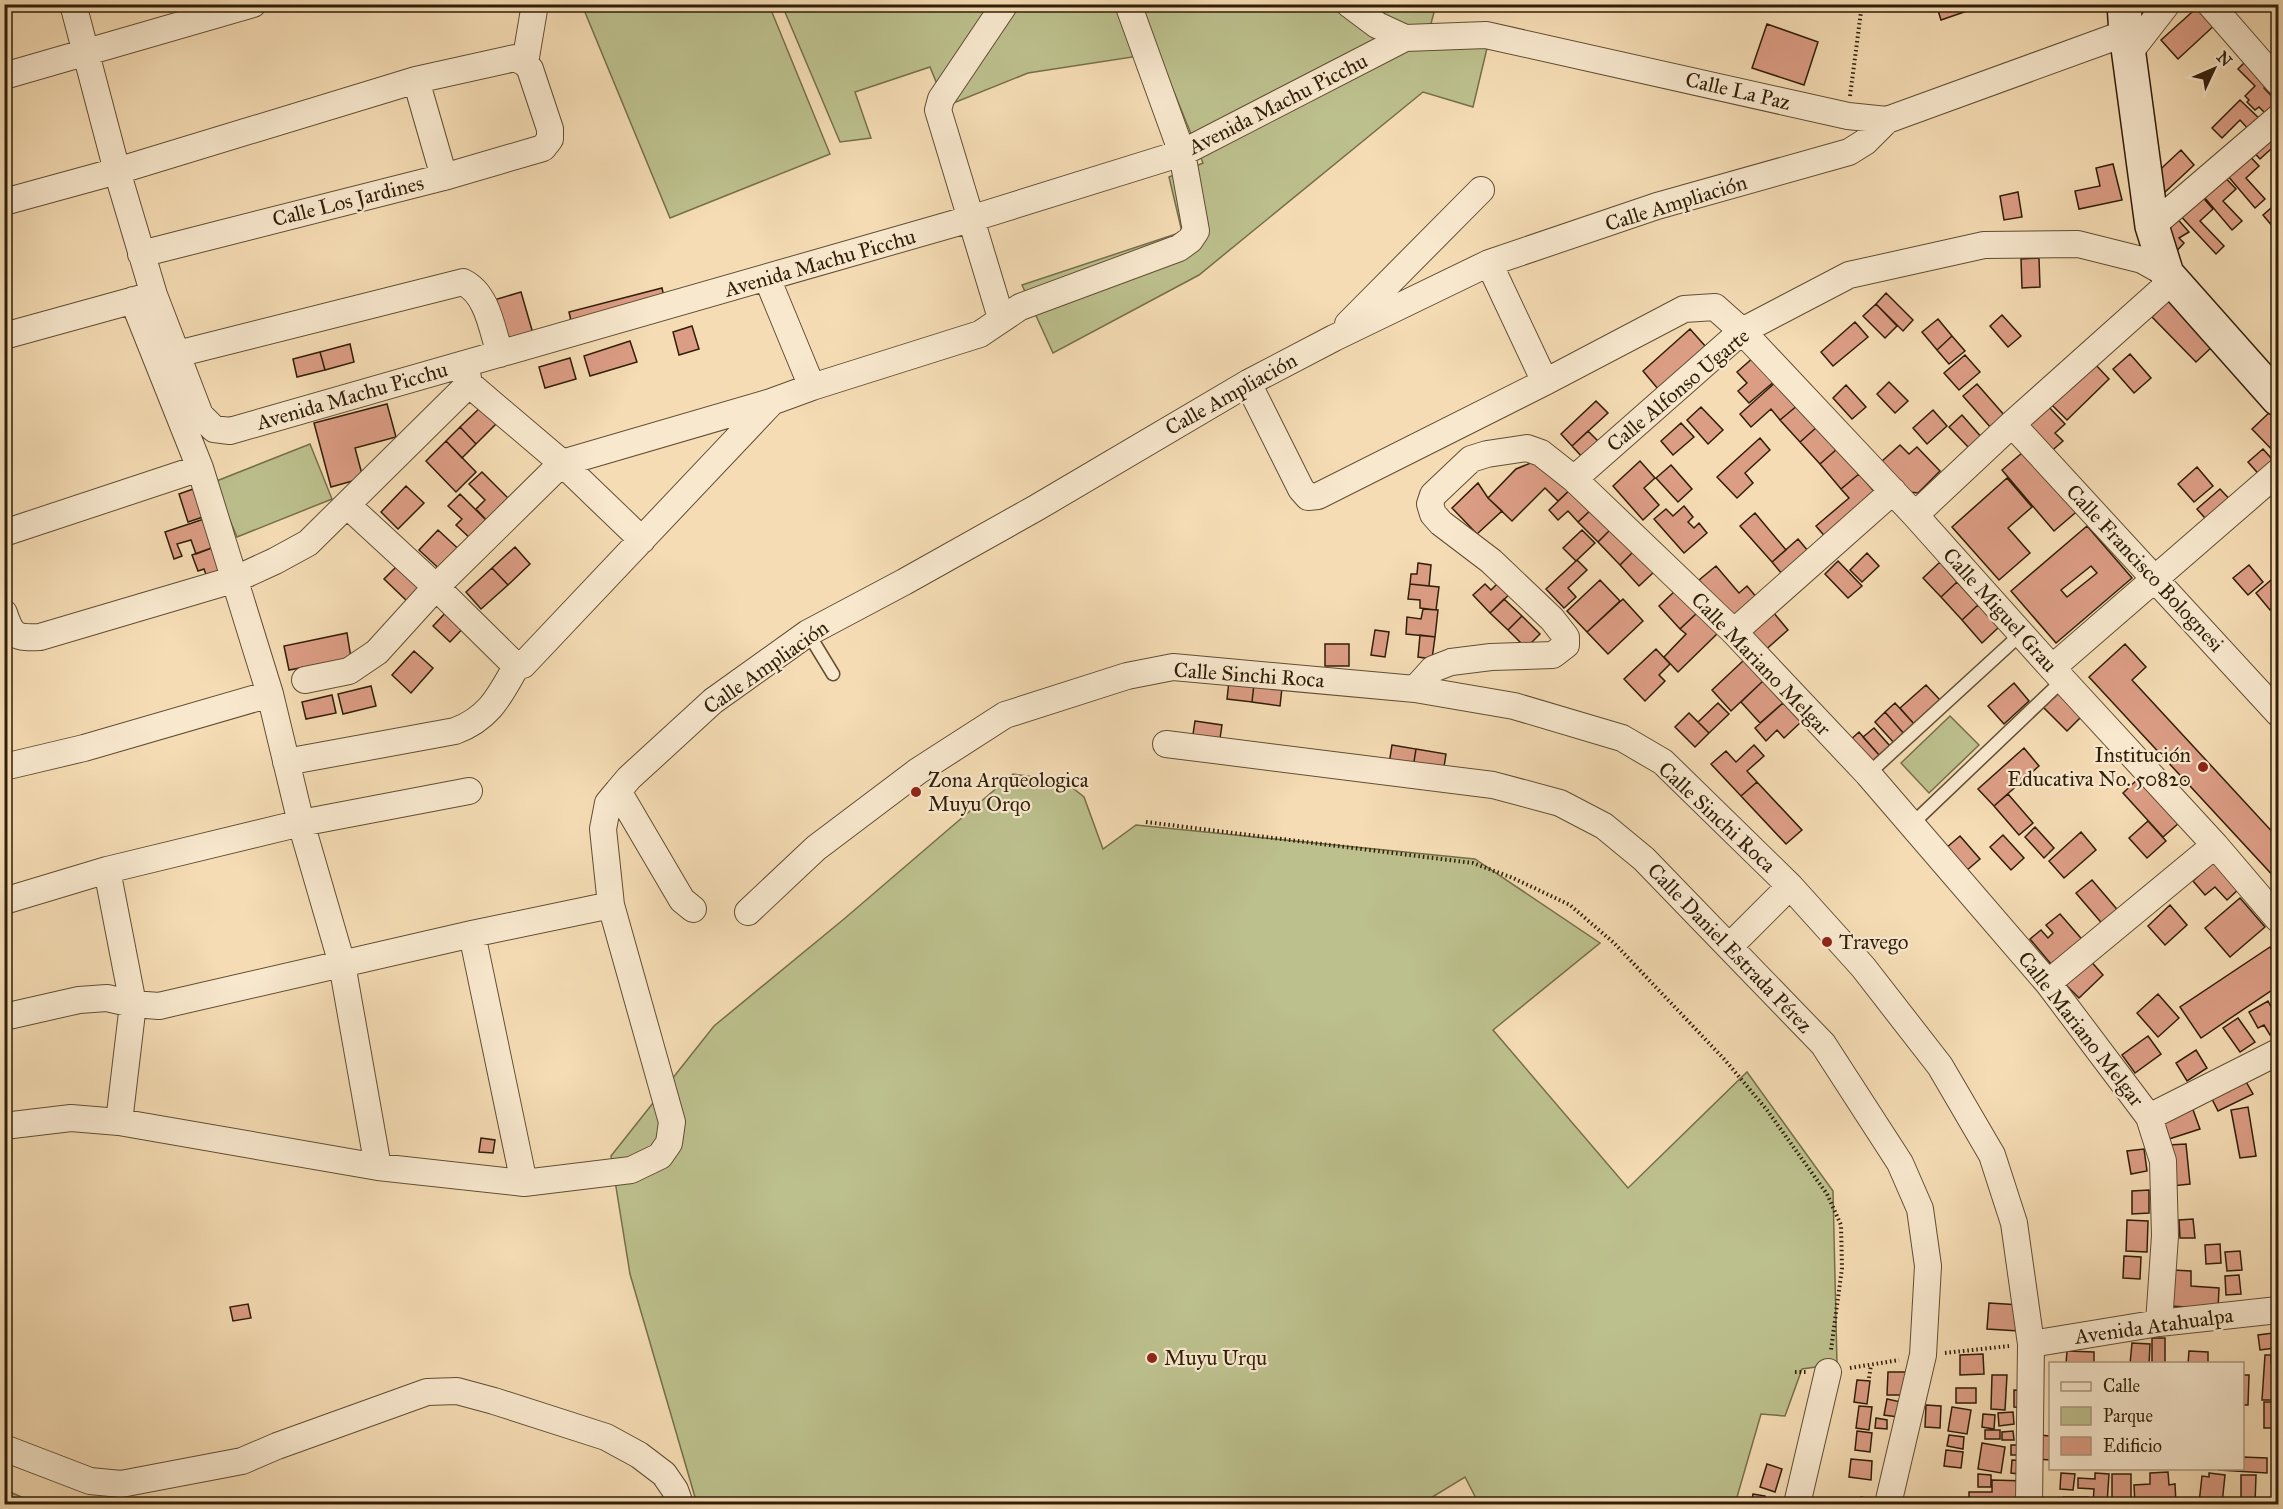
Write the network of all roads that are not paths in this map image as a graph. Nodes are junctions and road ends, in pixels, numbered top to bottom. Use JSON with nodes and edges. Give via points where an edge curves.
{"nodes":[{"id":1,"x":73,"y":4,"type":"edge"},
{"id":2,"x":253,"y":4,"type":"edge"},
{"id":3,"x":535,"y":4,"type":"edge"},
{"id":4,"x":1005,"y":4,"type":"edge"},
{"id":5,"x":1128,"y":4,"type":"edge"},
{"id":6,"x":1349,"y":4,"type":"edge"},
{"id":7,"x":2167,"y":4,"type":"edge"},
{"id":8,"x":2210,"y":4,"type":"edge"},
{"id":9,"x":2126,"y":30,"type":"edge"},
{"id":10,"x":1405,"y":38,"type":"junction"},
{"id":11,"x":85,"y":54,"type":"junction"},
{"id":12,"x":525,"y":63,"type":"junction"},
{"id":13,"x":4,"y":76,"type":"edge"},
{"id":14,"x":416,"y":80,"type":"junction"},
{"id":15,"x":2278,"y":82,"type":"edge"},
{"id":16,"x":2278,"y":118,"type":"edge"},
{"id":17,"x":1887,"y":120,"type":"junction"},
{"id":18,"x":1182,"y":153,"type":"junction"},
{"id":19,"x":117,"y":171,"type":"junction"},
{"id":20,"x":444,"y":177,"type":"junction"},
{"id":21,"x":1481,"y":190,"type":"dead end"},
{"id":22,"x":4,"y":202,"type":"edge"},
{"id":23,"x":970,"y":219,"type":"junction"},
{"id":24,"x":2152,"y":226,"type":"junction"},
{"id":25,"x":141,"y":254,"type":"junction"},
{"id":26,"x":1489,"y":263,"type":"junction"},
{"id":27,"x":2170,"y":277,"type":"junction"},
{"id":28,"x":767,"y":278,"type":"junction"},
{"id":29,"x":143,"y":298,"type":"junction"},
{"id":30,"x":1001,"y":318,"type":"junction"},
{"id":31,"x":1742,"y":332,"type":"junction"},
{"id":32,"x":4,"y":336,"type":"edge"},
{"id":33,"x":1334,"y":338,"type":"junction"},
{"id":34,"x":177,"y":354,"type":"junction"},
{"id":35,"x":500,"y":354,"type":"junction"},
{"id":36,"x":467,"y":374,"type":"junction"},
{"id":37,"x":1545,"y":382,"type":"junction"},
{"id":38,"x":1248,"y":383,"type":"junction"},
{"id":39,"x":812,"y":387,"type":"junction"},
{"id":40,"x":2278,"y":396,"type":"edge"},
{"id":41,"x":771,"y":402,"type":"junction"},
{"id":42,"x":2012,"y":424,"type":"junction"},
{"id":43,"x":562,"y":463,"type":"junction"},
{"id":44,"x":200,"y":468,"type":"junction"},
{"id":45,"x":2278,"y":472,"type":"edge"},
{"id":46,"x":1574,"y":479,"type":"junction"},
{"id":47,"x":1893,"y":491,"type":"junction"},
{"id":48,"x":346,"y":505,"type":"junction"},
{"id":49,"x":1915,"y":515,"type":"junction"},
{"id":50,"x":4,"y":533,"type":"edge"},
{"id":51,"x":642,"y":540,"type":"junction"},
{"id":52,"x":236,"y":579,"type":"junction"},
{"id":53,"x":2154,"y":579,"type":"junction"},
{"id":54,"x":436,"y":586,"type":"junction"},
{"id":55,"x":4,"y":613,"type":"edge"},
{"id":56,"x":1734,"y":632,"type":"junction"},
{"id":57,"x":808,"y":633,"type":"junction"},
{"id":58,"x":2021,"y":634,"type":"junction"},
{"id":59,"x":517,"y":665,"type":"junction"},
{"id":60,"x":832,"y":674,"type":"dead end"},
{"id":61,"x":2057,"y":674,"type":"junction"},
{"id":62,"x":305,"y":680,"type":"dead end"},
{"id":63,"x":1415,"y":689,"type":"junction"},
{"id":64,"x":270,"y":694,"type":"junction"},
{"id":65,"x":2278,"y":713,"type":"edge"},
{"id":66,"x":1166,"y":744,"type":"dead end"},
{"id":67,"x":286,"y":762,"type":"junction"},
{"id":68,"x":4,"y":767,"type":"edge"},
{"id":69,"x":1868,"y":774,"type":"junction"},
{"id":70,"x":623,"y":785,"type":"junction"},
{"id":71,"x":469,"y":791,"type":"dead end"},
{"id":72,"x":301,"y":823,"type":"junction"},
{"id":73,"x":1912,"y":824,"type":"junction"},
{"id":74,"x":2215,"y":845,"type":"junction"},
{"id":75,"x":106,"y":870,"type":"junction"},
{"id":76,"x":1790,"y":886,"type":"junction"},
{"id":77,"x":4,"y":901,"type":"edge"},
{"id":78,"x":611,"y":905,"type":"junction"},
{"id":79,"x":693,"y":909,"type":"dead end"},
{"id":80,"x":748,"y":912,"type":"dead end"},
{"id":81,"x":2278,"y":919,"type":"edge"},
{"id":82,"x":472,"y":934,"type":"junction"},
{"id":83,"x":1730,"y":946,"type":"junction"},
{"id":84,"x":342,"y":964,"type":"junction"},
{"id":85,"x":2048,"y":983,"type":"junction"},
{"id":86,"x":133,"y":1004,"type":"junction"},
{"id":87,"x":4,"y":1017,"type":"edge"},
{"id":88,"x":2278,"y":1052,"type":"edge"},
{"id":89,"x":2149,"y":1117,"type":"junction"},
{"id":90,"x":119,"y":1122,"type":"junction"},
{"id":91,"x":4,"y":1126,"type":"edge"},
{"id":92,"x":378,"y":1167,"type":"junction"},
{"id":93,"x":524,"y":1183,"type":"junction"},
{"id":94,"x":2278,"y":1310,"type":"edge"},
{"id":95,"x":2159,"y":1323,"type":"junction"},
{"id":96,"x":2031,"y":1344,"type":"junction"},
{"id":97,"x":1828,"y":1372,"type":"road end"},
{"id":98,"x":4,"y":1448,"type":"edge"},
{"id":99,"x":680,"y":1504,"type":"edge"},
{"id":100,"x":1797,"y":1504,"type":"edge"},
{"id":101,"x":1888,"y":1504,"type":"edge"},
{"id":102,"x":2029,"y":1504,"type":"edge"}],
"edges":[{"from":1,"to":11,"type":"street"},
{"from":2,"to":11,"type":"street"},
{"from":3,"to":12,"type":"street"},
{"from":4,"to":23,"type":"street","via":[[941,99],[938,110]]},
{"from":5,"to":18,"type":"street"},
{"from":6,"to":10,"type":"street","name":"Calle La Paz","via":[[1377,25]]},
{"from":7,"to":9,"type":"street"},
{"from":8,"to":15,"type":"street"},
{"from":9,"to":17,"type":"street","name":"Calle La Paz"},
{"from":9,"to":24,"type":"street"},
{"from":10,"to":17,"type":"street","name":"Calle La Paz","via":[[1486,35],[1848,116]]},
{"from":10,"to":18,"type":"street","name":"Avenida Machu Picchu"},
{"from":11,"to":13,"type":"street"},
{"from":11,"to":19,"type":"street"},
{"from":12,"to":14,"type":"street","via":[[515,58]]},
{"from":12,"to":20,"type":"street","name":"Calle Los Jardines","via":[[550,129],[550,139],[543,148]]},
{"from":14,"to":19,"type":"street"},
{"from":14,"to":20,"type":"street"},
{"from":16,"to":24,"type":"street"},
{"from":17,"to":26,"type":"street","name":"Calle Ampliación","via":[[1850,152],[1657,206]]},
{"from":18,"to":23,"type":"street","name":"Avenida Machu Picchu"},
{"from":18,"to":30,"type":"street","via":[[1196,231],[1190,240],[1179,248],[1020,307]]},
{"from":19,"to":22,"type":"street"},
{"from":19,"to":25,"type":"street"},
{"from":20,"to":25,"type":"street","name":"Calle Los Jardines"},
{"from":21,"to":33,"type":"street"},
{"from":23,"to":28,"type":"street","name":"Avenida Machu Picchu"},
{"from":23,"to":30,"type":"street"},
{"from":24,"to":27,"type":"street"},
{"from":25,"to":29,"type":"street"},
{"from":26,"to":33,"type":"street","name":"Calle Ampliación"},
{"from":26,"to":37,"type":"street"},
{"from":27,"to":31,"type":"street","name":"Calle Alfonso Ugarte","via":[[2142,260],[2078,244],[1984,245],[1849,274]]},
{"from":27,"to":40,"type":"street"},
{"from":27,"to":42,"type":"street"},
{"from":28,"to":35,"type":"street","name":"Avenida Machu Picchu"},
{"from":28,"to":39,"type":"street"},
{"from":29,"to":32,"type":"street"},
{"from":29,"to":34,"type":"street"},
{"from":29,"to":44,"type":"street"},
{"from":30,"to":39,"type":"street","via":[[980,334]]},
{"from":31,"to":37,"type":"street","name":"Calle Miguel Grau","via":[[1715,307],[1684,309]]},
{"from":31,"to":46,"type":"street","name":"Calle Alfonso Ugarte"},
{"from":31,"to":47,"type":"street","name":"Calle Miguel Grau"},
{"from":33,"to":38,"type":"street","name":"Calle Ampliación"},
{"from":34,"to":35,"type":"street","via":[[463,282],[482,297]]},
{"from":34,"to":36,"type":"street","name":"Avenida Machu Picchu","via":[[200,415],[214,429],[230,431]]},
{"from":35,"to":36,"type":"street","name":"Avenida Machu Picchu"},
{"from":36,"to":43,"type":"street"},
{"from":36,"to":48,"type":"street"},
{"from":37,"to":38,"type":"street","via":[[1318,496],[1308,496],[1300,489]]},
{"from":38,"to":57,"type":"street","name":"Calle Ampliación","via":[[1036,508]]},
{"from":39,"to":41,"type":"street"},
{"from":41,"to":43,"type":"street"},
{"from":41,"to":51,"type":"street"},
{"from":42,"to":49,"type":"street"},
{"from":42,"to":53,"type":"street","name":"Calle Francisco Bolognesi"},
{"from":43,"to":51,"type":"street"},
{"from":43,"to":54,"type":"street"},
{"from":44,"to":50,"type":"street"},
{"from":44,"to":52,"type":"street"},
{"from":45,"to":53,"type":"street"},
{"from":46,"to":56,"type":"street","name":"Calle Mariano Melgar"},
{"from":46,"to":63,"type":"street","name":"Calle Mariano Melgar","via":[[1541,453],[1520,448],[1471,459],[1433,495],[1433,514],[1491,561],[1552,619],[1566,638],[1566,645],[1553,655],[1451,662],[1433,669]]},
{"from":47,"to":49,"type":"street","name":"Calle Miguel Grau"},
{"from":47,"to":56,"type":"street"},
{"from":48,"to":52,"type":"street","via":[[308,543]]},
{"from":48,"to":54,"type":"street"},
{"from":49,"to":58,"type":"street","name":"Calle Miguel Grau"},
{"from":51,"to":59,"type":"street","via":[[523,665]]},
{"from":52,"to":55,"type":"street","via":[[40,637],[21,638],[14,634]]},
{"from":52,"to":64,"type":"street"},
{"from":53,"to":61,"type":"street"},
{"from":53,"to":65,"type":"street","name":"Calle Francisco Bolognesi"},
{"from":54,"to":59,"type":"street"},
{"from":54,"to":62,"type":"street","via":[[377,652],[349,671]]},
{"from":56,"to":69,"type":"street","name":"Calle Mariano Melgar"},
{"from":57,"to":60,"type":"lane"},
{"from":57,"to":70,"type":"street","name":"Calle Ampliación","via":[[713,701]]},
{"from":58,"to":61,"type":"street","name":"Calle Miguel Grau"},
{"from":58,"to":69,"type":"lane"},
{"from":59,"to":67,"type":"street","via":[[496,700],[472,724],[455,731]]},
{"from":61,"to":73,"type":"lane"},
{"from":61,"to":74,"type":"street","name":"Calle Miguel Grau"},
{"from":63,"to":76,"type":"street","name":"Calle Sinchi Roca","via":[[1514,706],[1622,738],[1663,762]]},
{"from":63,"to":80,"type":"street","name":"Calle Sinchi Roca","via":[[1173,667],[1127,676],[1005,715],[918,771],[816,848]]},
{"from":64,"to":67,"type":"street"},
{"from":64,"to":68,"type":"street"},
{"from":66,"to":83,"type":"street","name":"Calle Daniel Estrada Pérez","via":[[1493,785],[1560,803],[1604,826],[1644,859]]},
{"from":67,"to":72,"type":"street"},
{"from":69,"to":73,"type":"street","name":"Calle Mariano Melgar"},
{"from":70,"to":78,"type":"street","via":[[608,803],[603,829]]},
{"from":70,"to":79,"type":"street","via":[[682,900]]},
{"from":71,"to":72,"type":"street"},
{"from":72,"to":75,"type":"street"},
{"from":72,"to":84,"type":"street"},
{"from":73,"to":85,"type":"street","name":"Calle Mariano Melgar"},
{"from":74,"to":81,"type":"street","name":"Calle Miguel Grau"},
{"from":74,"to":85,"type":"street"},
{"from":75,"to":77,"type":"street"},
{"from":75,"to":86,"type":"street"},
{"from":76,"to":83,"type":"street"},
{"from":76,"to":96,"type":"street","name":"Calle Sinchi Roca","via":[[1863,967],[1940,1066],[1992,1155],[2014,1223]]},
{"from":78,"to":82,"type":"street"},
{"from":78,"to":93,"type":"street","via":[[672,1122],[669,1143],[660,1156],[631,1170]]},
{"from":82,"to":84,"type":"street"},
{"from":82,"to":93,"type":"street"},
{"from":83,"to":101,"type":"street","name":"Calle Daniel Estrada Pérez","via":[[1823,1044],[1900,1163],[1920,1209],[1928,1266],[1923,1355]]},
{"from":84,"to":86,"type":"street","via":[[159,1006]]},
{"from":84,"to":92,"type":"street"},
{"from":85,"to":89,"type":"street","name":"Calle Mariano Melgar"},
{"from":86,"to":87,"type":"street","via":[[107,998],[79,1000]]},
{"from":86,"to":90,"type":"street"},
{"from":88,"to":89,"type":"street"},
{"from":89,"to":95,"type":"street","name":"Calle Mariano Melgar","via":[[2163,1161],[2165,1236]]},
{"from":90,"to":91,"type":"street","via":[[71,1118]]},
{"from":90,"to":92,"type":"street"},
{"from":92,"to":93,"type":"street"},
{"from":94,"to":95,"type":"street","name":"Avenida Atahualpa"},
{"from":95,"to":96,"type":"street","name":"Avenida Atahualpa"},
{"from":96,"to":102,"type":"street","name":"Calle Sinchi Roca"},
{"from":97,"to":100,"type":"street"},
{"from":98,"to":99,"type":"street","via":[[90,1481],[121,1484],[242,1461],[427,1392],[457,1391],[606,1437],[664,1474]]}]}
